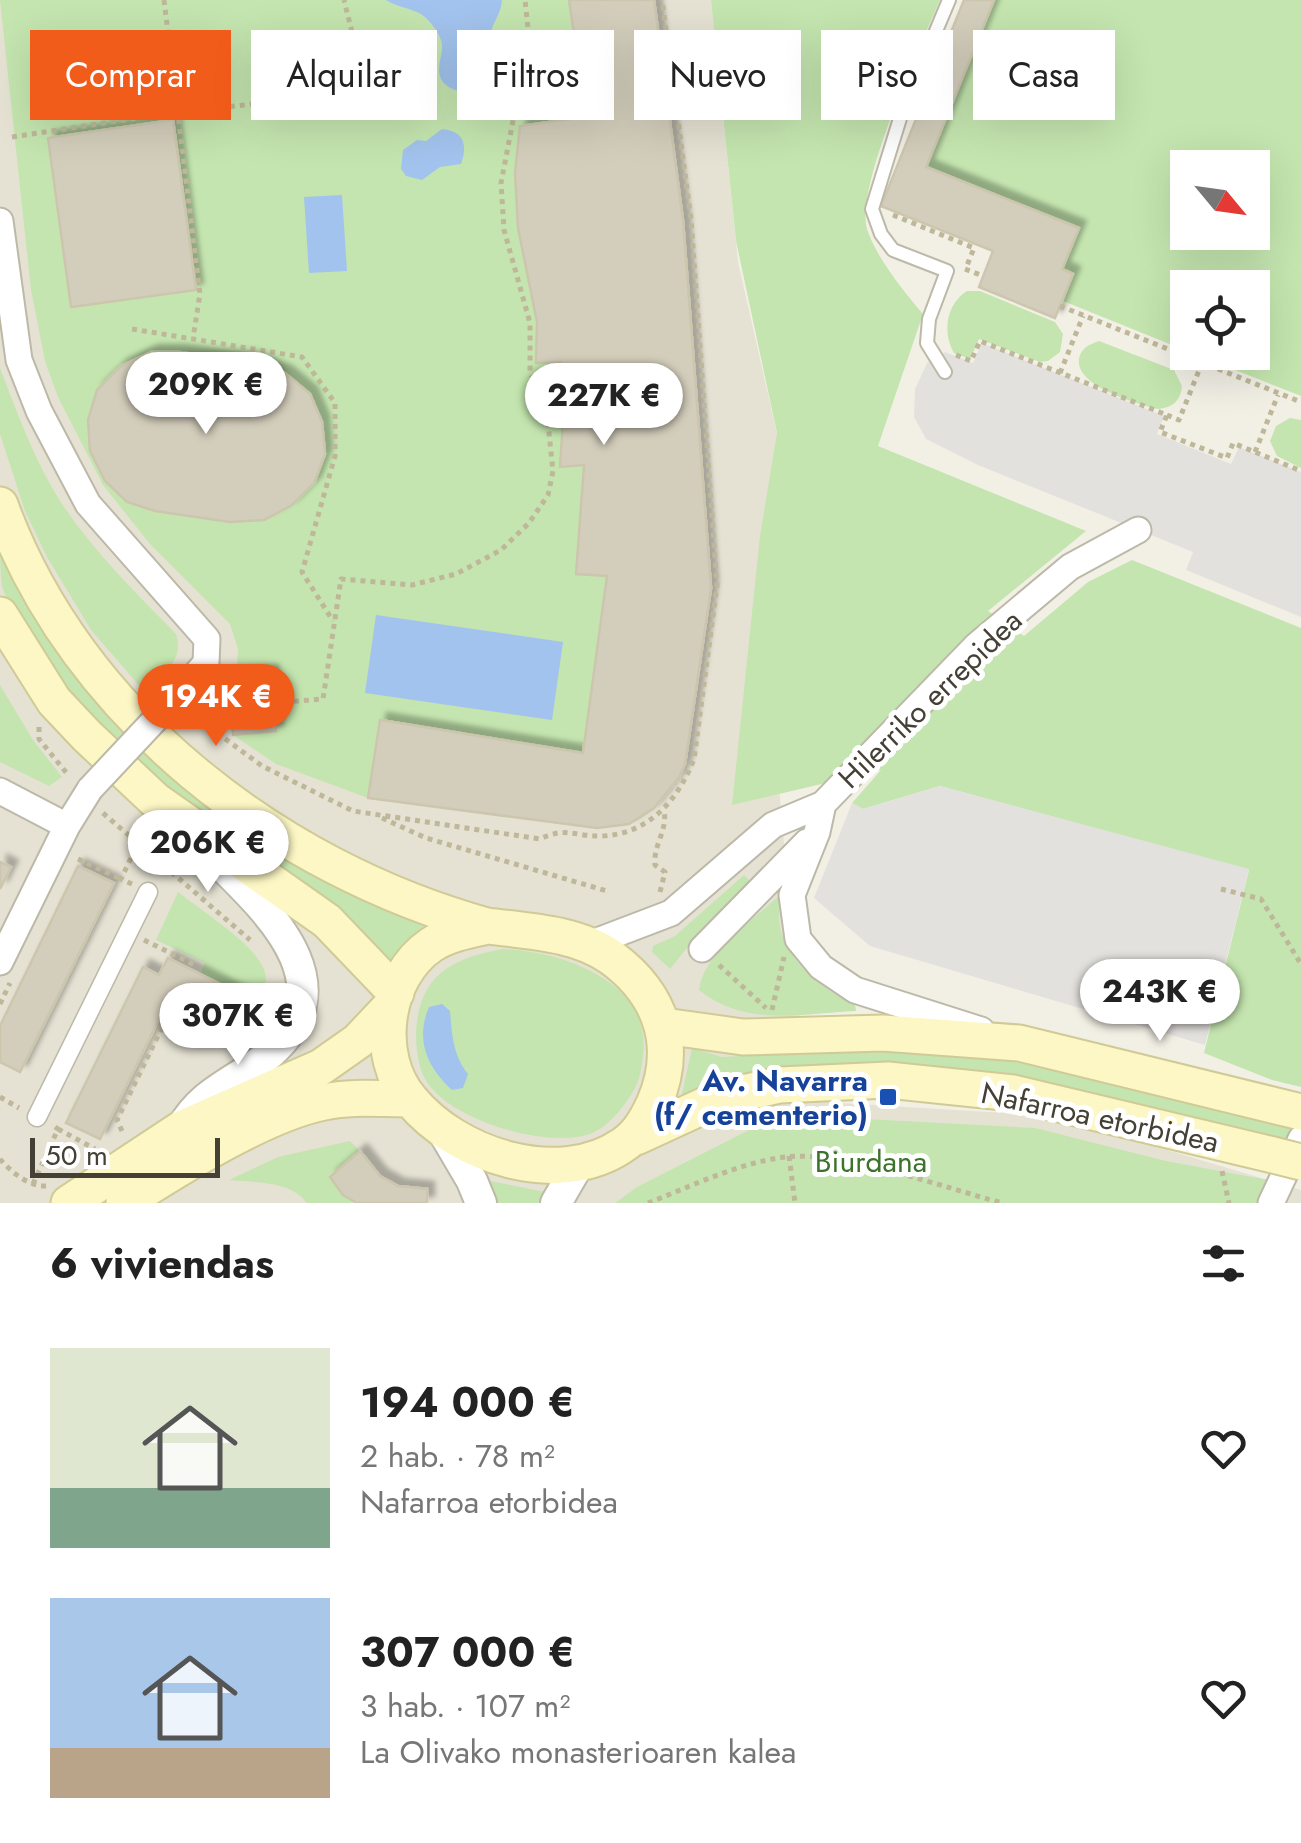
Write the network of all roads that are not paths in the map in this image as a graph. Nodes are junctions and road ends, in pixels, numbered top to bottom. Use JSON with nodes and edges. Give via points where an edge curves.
{"nodes":[{"id":1,"x":950,"y":0,"type":"edge"},
{"id":2,"x":0,"y":221,"type":"edge"},
{"id":3,"x":946,"y":372,"type":"dead end"},
{"id":4,"x":0,"y":505,"type":"edge"},
{"id":5,"x":1138,"y":530,"type":"dead end"},
{"id":6,"x":0,"y":614,"type":"edge"},
{"id":7,"x":0,"y":791,"type":"edge"},
{"id":8,"x":155,"y":800,"type":"junction"},
{"id":9,"x":823,"y":804,"type":"junction"},
{"id":10,"x":67,"y":826,"type":"junction"},
{"id":11,"x":817,"y":832,"type":"junction"},
{"id":12,"x":148,"y":892,"type":"dead end"},
{"id":13,"x":488,"y":926,"type":"junction"},
{"id":14,"x":586,"y":945,"type":"junction"},
{"id":15,"x":710,"y":956,"type":"road end"},
{"id":16,"x":0,"y":962,"type":"edge"},
{"id":17,"x":393,"y":1000,"type":"junction"},
{"id":18,"x":664,"y":1026,"type":"junction"},
{"id":19,"x":1019,"y":1043,"type":"junction"},
{"id":20,"x":409,"y":1098,"type":"junction"},
{"id":21,"x":37,"y":1117,"type":"dead end"},
{"id":22,"x":181,"y":1129,"type":"junction"},
{"id":23,"x":442,"y":1130,"type":"junction"},
{"id":24,"x":1292,"y":1135,"type":"edge"},
{"id":25,"x":636,"y":1137,"type":"junction"},
{"id":26,"x":578,"y":1164,"type":"junction"},
{"id":27,"x":64,"y":1194,"type":"edge"},
{"id":28,"x":128,"y":1202,"type":"edge"},
{"id":29,"x":480,"y":1203,"type":"edge"},
{"id":30,"x":556,"y":1203,"type":"edge"},
{"id":31,"x":1271,"y":1203,"type":"edge"}],
"edges":[{"from":1,"to":3,"type":"lane","via":[[902,112],[872,210],[893,250],[948,271],[927,343]]},
{"from":2,"to":10,"type":"street","bridge":true,"via":[[19,360],[40,411],[88,504],[207,639],[206,663],[178,710],[88,789]]},
{"from":4,"to":13,"type":"main road","via":[[12,540],[70,644],[201,779],[348,875]]},
{"from":5,"to":9,"type":"street","name":"Hilerriko errepidea","via":[[1070,568],[977,645]]},
{"from":6,"to":8,"type":"main road","via":[[54,701]]},
{"from":7,"to":10,"type":"street"},
{"from":8,"to":17,"type":"main road","via":[[327,921]]},
{"from":8,"to":22,"type":"street","via":[[265,909],[300,966],[300,1006],[284,1040],[193,1106]]},
{"from":9,"to":11,"type":"street","name":"Hilerriko errepidea"},
{"from":9,"to":14,"type":"street","name":"Hilerriko errepidea","via":[[773,825],[671,913]]},
{"from":10,"to":16,"type":"street"},
{"from":11,"to":15,"type":"street"},
{"from":11,"to":19,"type":"street","name":"Hilerriko errepidea","via":[[792,895],[798,939],[820,967],[855,990]]},
{"from":12,"to":21,"type":"street"},
{"from":13,"to":14,"type":"main road"},
{"from":13,"to":17,"type":"main road","via":[[433,943],[404,970]]},
{"from":14,"to":18,"type":"main road","via":[[612,958]]},
{"from":17,"to":20,"type":"main road","via":[[388,1042]]},
{"from":17,"to":22,"type":"main road","via":[[358,1041],[322,1067]]},
{"from":18,"to":19,"type":"main road","name":"Nafarroa etorbidea","via":[[743,1037],[883,1033]]},
{"from":18,"to":25,"type":"main road","via":[[663,1082]]},
{"from":19,"to":24,"type":"main road","name":"Nafarroa etorbidea"},
{"from":20,"to":23,"type":"main road"},
{"from":20,"to":28,"type":"main road","via":[[307,1106]]},
{"from":22,"to":27,"type":"main road"},
{"from":23,"to":26,"type":"main road","via":[[504,1158]]},
{"from":23,"to":29,"type":"street"},
{"from":24,"to":25,"type":"main road","name":"Nafarroa etorbidea","via":[[888,1080],[780,1085],[723,1097]]},
{"from":24,"to":31,"type":"street"},
{"from":25,"to":26,"type":"main road"},
{"from":26,"to":30,"type":"street"}]}
